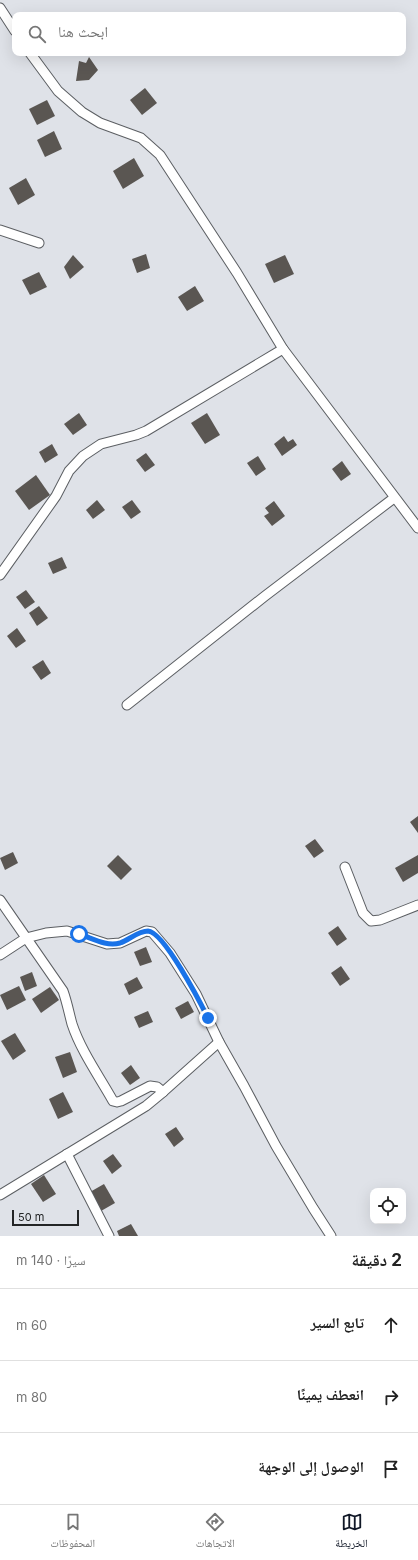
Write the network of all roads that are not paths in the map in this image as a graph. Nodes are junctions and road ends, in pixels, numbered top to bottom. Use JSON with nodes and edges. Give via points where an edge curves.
{"nodes":[{"id":1,"x":0,"y":8,"type":"edge"},
{"id":2,"x":12,"y":26,"type":"edge"},
{"id":3,"x":32,"y":56,"type":"edge"},
{"id":4,"x":0,"y":230,"type":"edge"},
{"id":5,"x":39,"y":243,"type":"dead end"},
{"id":6,"x":283,"y":349,"type":"junction"},
{"id":7,"x":394,"y":498,"type":"junction"},
{"id":8,"x":418,"y":528,"type":"edge"},
{"id":9,"x":0,"y":575,"type":"edge"},
{"id":10,"x":127,"y":705,"type":"dead end"},
{"id":11,"x":345,"y":867,"type":"dead end"},
{"id":12,"x":0,"y":900,"type":"edge"},
{"id":13,"x":418,"y":905,"type":"edge"},
{"id":14,"x":26,"y":938,"type":"junction"},
{"id":15,"x":0,"y":955,"type":"edge"},
{"id":16,"x":219,"y":1042,"type":"junction"},
{"id":17,"x":163,"y":1092,"type":"junction"},
{"id":18,"x":67,"y":1154,"type":"junction"},
{"id":19,"x":0,"y":1195,"type":"edge"},
{"id":20,"x":109,"y":1236,"type":"edge"},
{"id":21,"x":331,"y":1236,"type":"edge"}],
"edges":[{"from":1,"to":2,"type":"street"},
{"from":3,"to":6,"type":"street","via":[[58,91],[82,112],[100,123],[141,138],[160,155]]},
{"from":4,"to":5,"type":"street"},
{"from":6,"to":7,"type":"street"},
{"from":6,"to":9,"type":"street","via":[[146,430],[101,444],[83,456],[69,472],[56,496]]},
{"from":7,"to":8,"type":"street"},
{"from":7,"to":10,"type":"street"},
{"from":11,"to":13,"type":"street","via":[[363,913],[371,921]]},
{"from":12,"to":14,"type":"street"},
{"from":14,"to":15,"type":"street"},
{"from":14,"to":16,"type":"street","via":[[67,931],[107,944],[120,943],[146,931],[152,932],[170,953],[196,994]]},
{"from":14,"to":17,"type":"street","via":[[63,991],[75,1031],[113,1100],[121,1101],[150,1086],[157,1087]]},
{"from":16,"to":17,"type":"street"},
{"from":16,"to":21,"type":"street","via":[[276,1146]]},
{"from":17,"to":18,"type":"street","via":[[146,1106]]},
{"from":18,"to":19,"type":"street"},
{"from":18,"to":20,"type":"street"}]}
